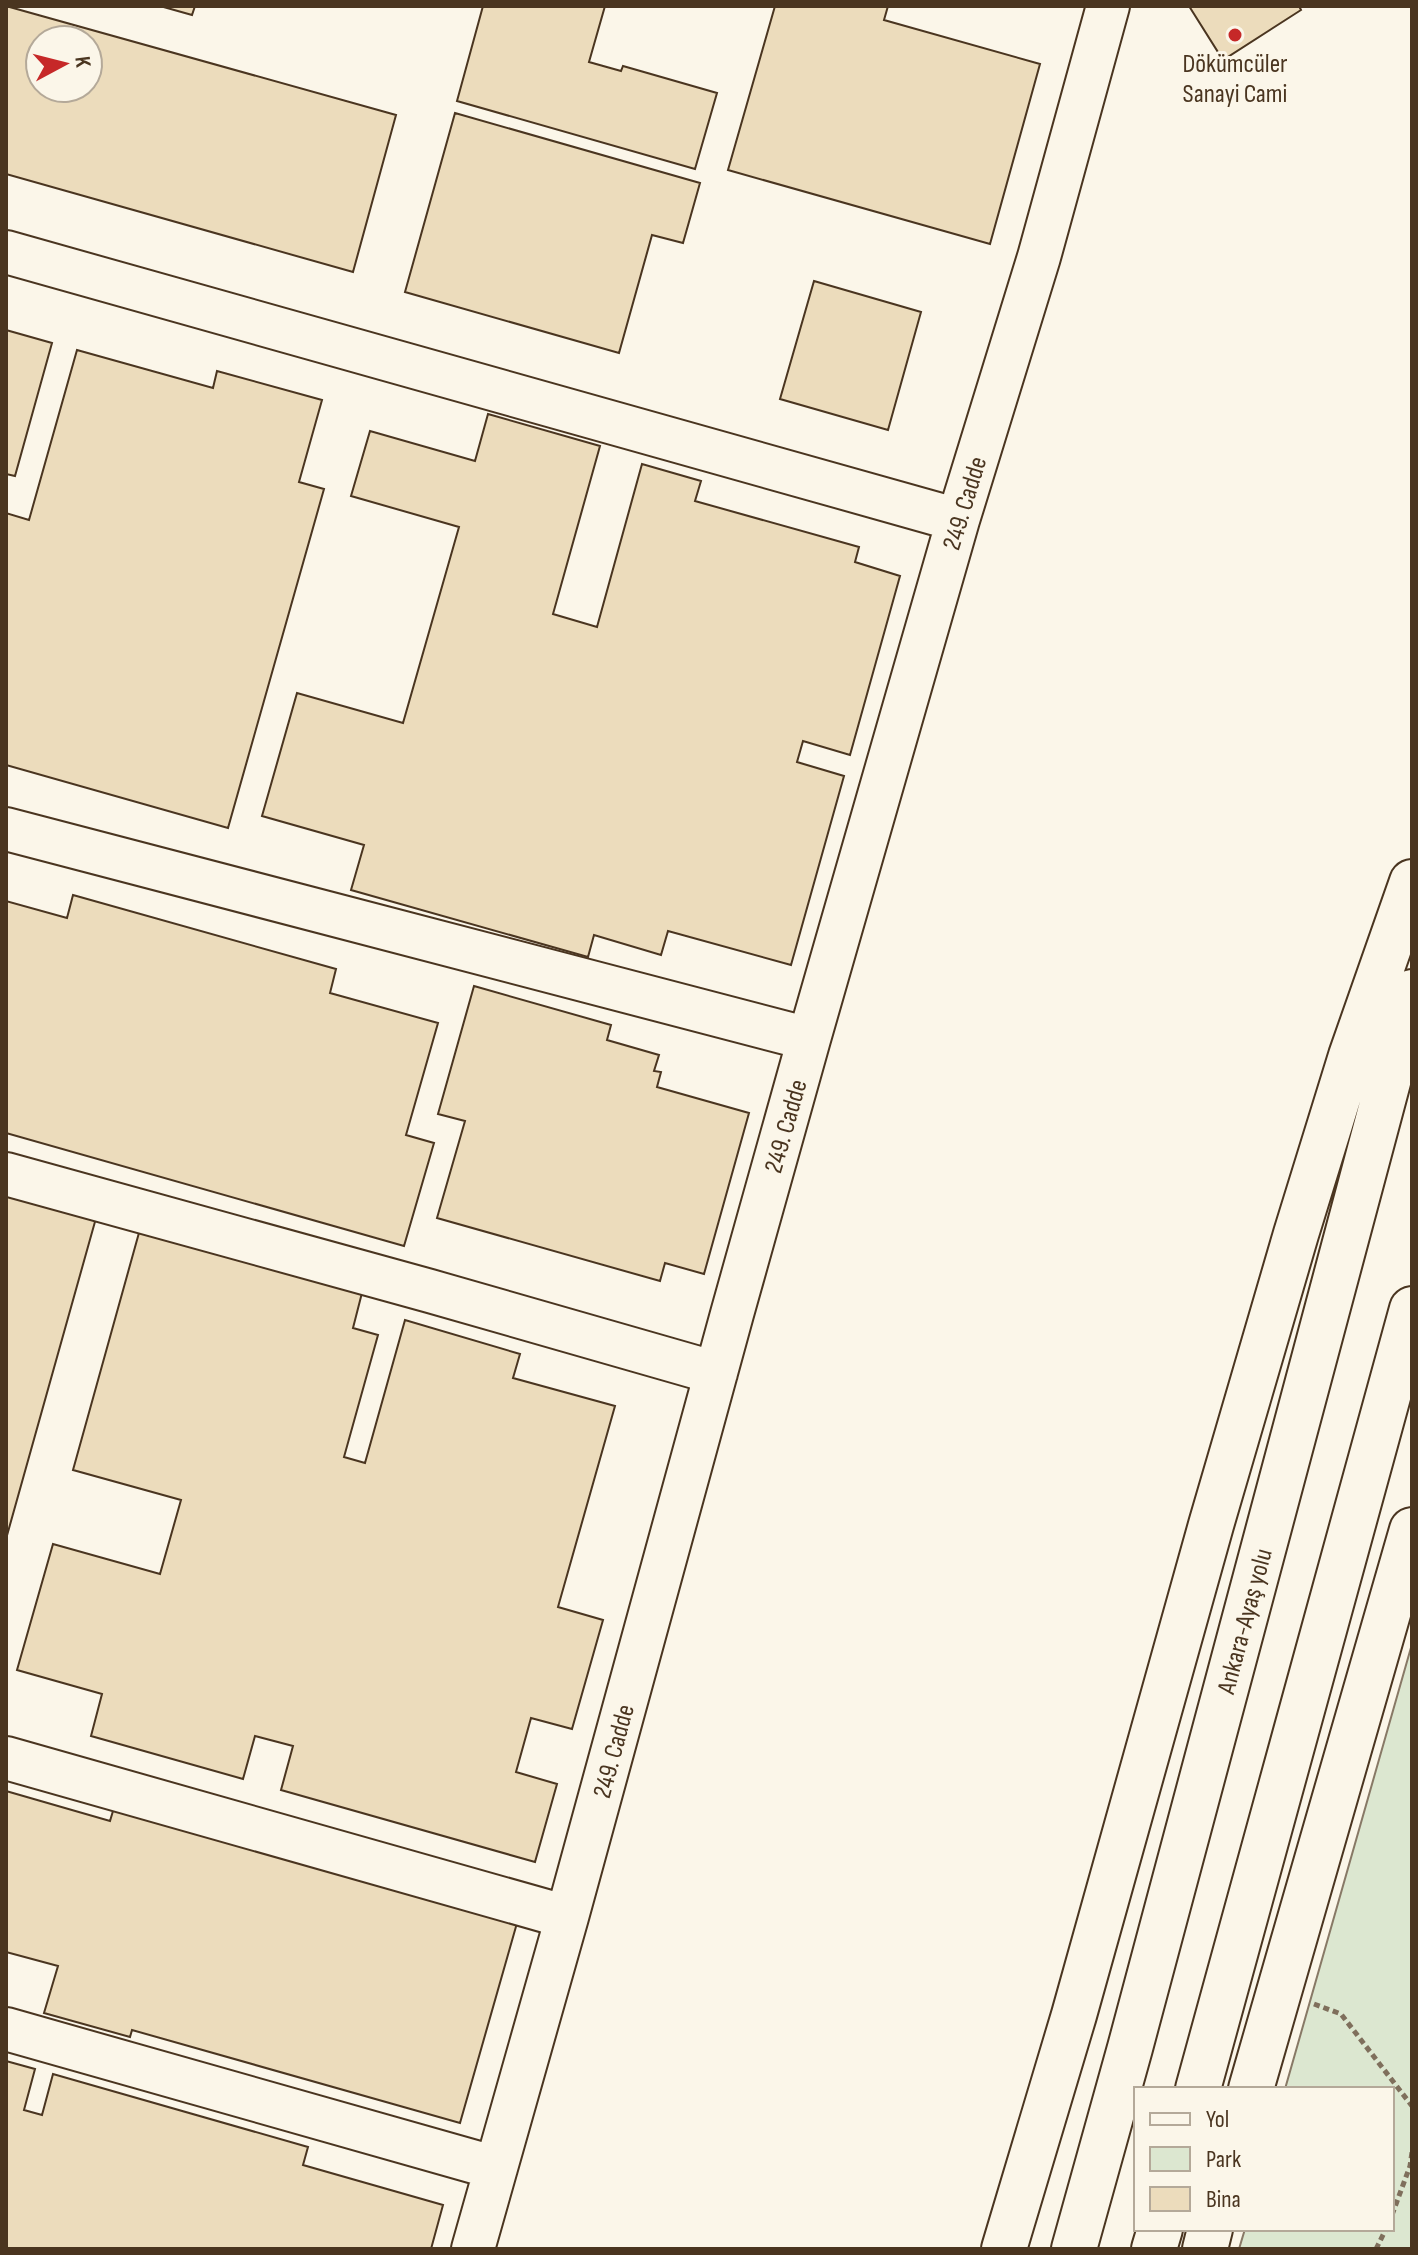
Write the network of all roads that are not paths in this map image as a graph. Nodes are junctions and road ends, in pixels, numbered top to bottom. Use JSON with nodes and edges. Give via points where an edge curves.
{"nodes":[{"id":1,"x":1108,"y":6,"type":"edge"},
{"id":2,"x":6,"y":252,"type":"edge"},
{"id":3,"x":958,"y":520,"type":"junction"},
{"id":4,"x":6,"y":829,"type":"edge"},
{"id":5,"x":1412,"y":882,"type":"edge"},
{"id":6,"x":1412,"y":992,"type":"edge"},
{"id":7,"x":809,"y":1039,"type":"junction"},
{"id":8,"x":6,"y":1174,"type":"edge"},
{"id":9,"x":1412,"y":1309,"type":"edge"},
{"id":10,"x":716,"y":1373,"type":"junction"},
{"id":11,"x":1412,"y":1530,"type":"edge"},
{"id":12,"x":6,"y":1758,"type":"edge"},
{"id":13,"x":567,"y":1917,"type":"junction"},
{"id":14,"x":6,"y":2029,"type":"edge"},
{"id":15,"x":1199,"y":2087,"type":"edge"},
{"id":16,"x":1252,"y":2087,"type":"edge"},
{"id":17,"x":496,"y":2168,"type":"junction"},
{"id":18,"x":473,"y":2249,"type":"edge"},
{"id":19,"x":1004,"y":2249,"type":"edge"},
{"id":20,"x":1074,"y":2249,"type":"edge"}],
"edges":[{"from":1,"to":3,"type":"street","name":"249. Cadde","via":[[1039,257]]},
{"from":2,"to":3,"type":"street"},
{"from":3,"to":7,"type":"street","name":"249. Cadde"},
{"from":4,"to":7,"type":"street"},
{"from":5,"to":19,"type":"highway","via":[[1292,1249]]},
{"from":6,"to":20,"type":"highway","name":"Ankara-Ayaş yolu"},
{"from":7,"to":10,"type":"street","name":"249. Cadde"},
{"from":8,"to":10,"type":"street"},
{"from":9,"to":15,"type":"highway"},
{"from":10,"to":13,"type":"street","name":"249. Cadde"},
{"from":11,"to":16,"type":"highway"},
{"from":12,"to":13,"type":"street"},
{"from":13,"to":17,"type":"street","name":"249. Cadde"},
{"from":14,"to":17,"type":"street"},
{"from":17,"to":18,"type":"street","name":"249. Cadde"}]}
